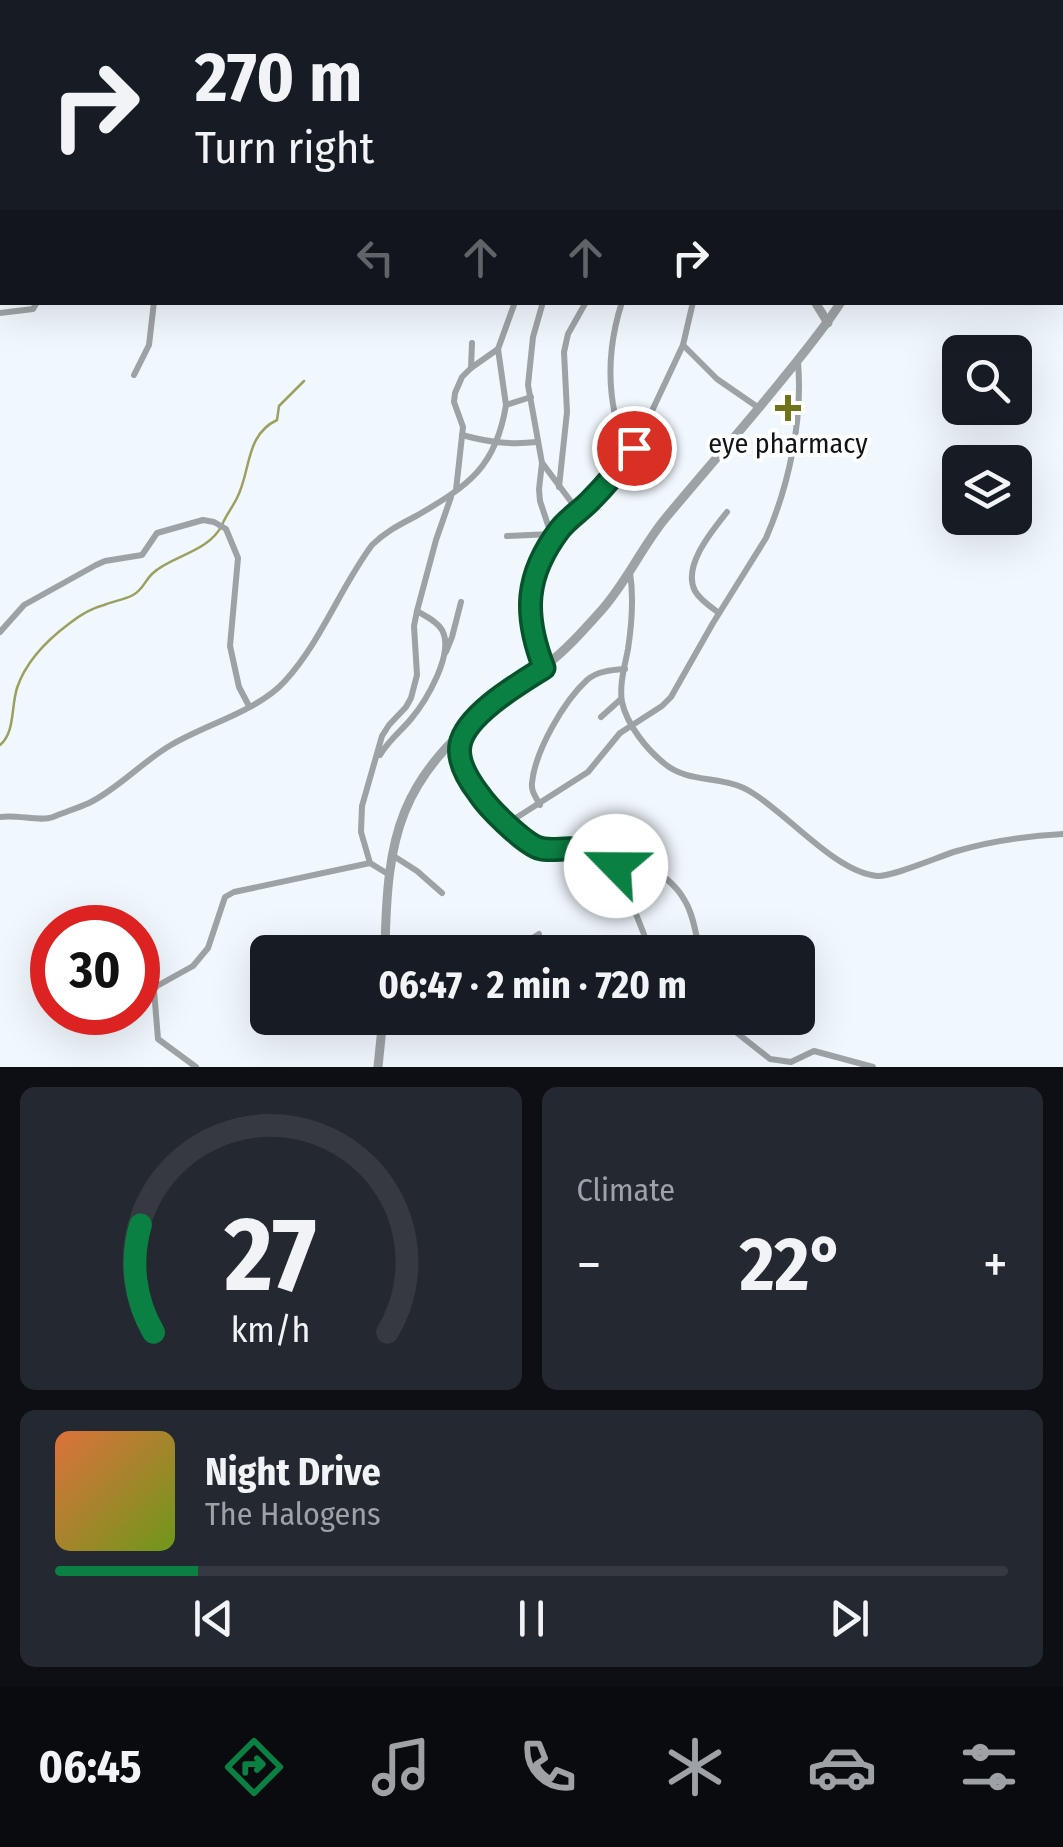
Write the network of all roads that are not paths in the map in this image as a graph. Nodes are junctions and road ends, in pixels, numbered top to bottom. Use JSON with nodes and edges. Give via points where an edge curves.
{"nodes":[{"id":1,"x":35,"y":305,"type":"edge"},
{"id":2,"x":154,"y":305,"type":"edge"},
{"id":3,"x":514,"y":305,"type":"edge"},
{"id":4,"x":542,"y":305,"type":"edge"},
{"id":5,"x":584,"y":305,"type":"edge"},
{"id":6,"x":621,"y":305,"type":"edge"},
{"id":7,"x":692,"y":305,"type":"edge"},
{"id":8,"x":817,"y":305,"type":"edge"},
{"id":9,"x":839,"y":305,"type":"edge"},
{"id":10,"x":0,"y":313,"type":"edge"},
{"id":11,"x":828,"y":323,"type":"junction"},
{"id":12,"x":472,"y":343,"type":"dead end"},
{"id":13,"x":684,"y":345,"type":"junction"},
{"id":14,"x":498,"y":349,"type":"junction"},
{"id":15,"x":798,"y":360,"type":"junction"},
{"id":16,"x":471,"y":368,"type":"junction"},
{"id":17,"x":134,"y":375,"type":"dead end"},
{"id":18,"x":532,"y":397,"type":"junction"},
{"id":19,"x":506,"y":405,"type":"junction"},
{"id":20,"x":759,"y":408,"type":"junction"},
{"id":21,"x":462,"y":434,"type":"junction"},
{"id":22,"x":537,"y":442,"type":"junction"},
{"id":23,"x":496,"y":444,"type":"junction"},
{"id":24,"x":626,"y":460,"type":"junction"},
{"id":25,"x":542,"y":463,"type":"junction"},
{"id":26,"x":635,"y":484,"type":"dead end"},
{"id":27,"x":559,"y":487,"type":"junction"},
{"id":28,"x":453,"y":494,"type":"junction"},
{"id":29,"x":578,"y":511,"type":"junction"},
{"id":30,"x":727,"y":512,"type":"dead end"},
{"id":31,"x":507,"y":536,"type":"dead end"},
{"id":32,"x":552,"y":538,"type":"junction"},
{"id":33,"x":630,"y":570,"type":"junction"},
{"id":34,"x":461,"y":602,"type":"dead end"},
{"id":35,"x":417,"y":610,"type":"junction"},
{"id":36,"x":719,"y":613,"type":"junction"},
{"id":37,"x":0,"y":632,"type":"edge"},
{"id":38,"x":444,"y":658,"type":"junction"},
{"id":39,"x":544,"y":668,"type":"junction"},
{"id":40,"x":624,"y":669,"type":"junction"},
{"id":41,"x":622,"y":698,"type":"junction"},
{"id":42,"x":249,"y":706,"type":"junction"},
{"id":43,"x":601,"y":717,"type":"dead end"},
{"id":44,"x":632,"y":724,"type":"junction"},
{"id":45,"x":468,"y":726,"type":"junction"},
{"id":46,"x":376,"y":760,"type":"junction"},
{"id":47,"x":540,"y":804,"type":"junction"},
{"id":48,"x":0,"y":817,"type":"edge"},
{"id":49,"x":508,"y":823,"type":"junction"},
{"id":50,"x":1063,"y":834,"type":"edge"},
{"id":51,"x":391,"y":854,"type":"junction"},
{"id":52,"x":612,"y":854,"type":"junction"},
{"id":53,"x":370,"y":863,"type":"junction"},
{"id":54,"x":388,"y":874,"type":"junction"},
{"id":55,"x":442,"y":894,"type":"dead end"},
{"id":56,"x":386,"y":935,"type":"edge"},
{"id":57,"x":644,"y":935,"type":"edge"},
{"id":58,"x":696,"y":935,"type":"edge"},
{"id":59,"x":381,"y":1035,"type":"edge"},
{"id":60,"x":738,"y":1035,"type":"edge"},
{"id":61,"x":196,"y":1067,"type":"edge"},
{"id":62,"x":378,"y":1067,"type":"edge"},
{"id":63,"x":874,"y":1067,"type":"edge"}],
"edges":[{"from":1,"to":10,"type":"street"},
{"from":2,"to":17,"type":"street","via":[[149,345]]},
{"from":3,"to":14,"type":"street"},
{"from":4,"to":18,"type":"street","via":[[531,351]]},
{"from":5,"to":27,"type":"street","via":[[564,352],[568,412]]},
{"from":6,"to":24,"type":"street","via":[[610,400]]},
{"from":7,"to":13,"type":"street"},
{"from":8,"to":11,"type":"street"},
{"from":9,"to":11,"type":"street"},
{"from":11,"to":15,"type":"street"},
{"from":12,"to":16,"type":"street"},
{"from":13,"to":20,"type":"street"},
{"from":13,"to":24,"type":"street"},
{"from":14,"to":16,"type":"street"},
{"from":14,"to":19,"type":"street"},
{"from":15,"to":20,"type":"street"},
{"from":15,"to":36,"type":"street","via":[[798,402],[779,503],[766,538]]},
{"from":16,"to":21,"type":"street","via":[[454,400]]},
{"from":18,"to":19,"type":"street"},
{"from":18,"to":22,"type":"street"},
{"from":19,"to":23,"type":"street"},
{"from":20,"to":33,"type":"street"},
{"from":21,"to":23,"type":"street"},
{"from":21,"to":28,"type":"street"},
{"from":22,"to":23,"type":"street"},
{"from":22,"to":25,"type":"street"},
{"from":23,"to":28,"type":"street","via":[[482,468]]},
{"from":24,"to":26,"type":"street"},
{"from":24,"to":29,"type":"street"},
{"from":25,"to":27,"type":"street"},
{"from":25,"to":32,"type":"street","via":[[538,489]]},
{"from":27,"to":29,"type":"street"},
{"from":28,"to":35,"type":"street"},
{"from":28,"to":42,"type":"street","via":[[372,545],[288,678]]},
{"from":29,"to":32,"type":"street"},
{"from":30,"to":36,"type":"street","via":[[692,572],[696,594]]},
{"from":31,"to":32,"type":"street"},
{"from":32,"to":39,"type":"street","via":[[530,596]]},
{"from":33,"to":39,"type":"street","via":[[616,594]]},
{"from":33,"to":40,"type":"street"},
{"from":34,"to":38,"type":"street"},
{"from":35,"to":38,"type":"street","via":[[442,630]]},
{"from":35,"to":46,"type":"street","via":[[411,698],[382,736]]},
{"from":36,"to":44,"type":"street","via":[[670,697]]},
{"from":37,"to":42,"type":"street","via":[[24,605],[96,566],[142,556],[157,534],[214,522],[226,529],[238,558],[230,646]]},
{"from":38,"to":46,"type":"street","via":[[421,706]]},
{"from":39,"to":45,"type":"street"},
{"from":40,"to":41,"type":"street"},
{"from":40,"to":47,"type":"street","via":[[586,681],[556,722],[531,784]]},
{"from":41,"to":43,"type":"street"},
{"from":41,"to":44,"type":"street"},
{"from":42,"to":48,"type":"street","via":[[169,746],[90,802],[52,818]]},
{"from":44,"to":47,"type":"street","via":[[588,772]]},
{"from":44,"to":50,"type":"street","via":[[671,769],[748,790],[852,868],[876,876],[1000,840]]},
{"from":45,"to":49,"type":"street","via":[[460,744],[464,769],[489,808]]},
{"from":45,"to":51,"type":"street","via":[[421,779]]},
{"from":46,"to":53,"type":"street","via":[[360,816]]},
{"from":47,"to":49,"type":"street"},
{"from":49,"to":52,"type":"street","via":[[538,848]]},
{"from":51,"to":54,"type":"street"},
{"from":51,"to":55,"type":"street"},
{"from":52,"to":57,"type":"street"},
{"from":52,"to":58,"type":"street","via":[[660,874],[678,890]]},
{"from":53,"to":54,"type":"street"},
{"from":53,"to":61,"type":"street","via":[[226,896],[208,948],[154,990],[158,1040]]},
{"from":54,"to":56,"type":"street"},
{"from":59,"to":62,"type":"street"},
{"from":60,"to":63,"type":"street","via":[[770,1059],[791,1062],[814,1051]]}]}
